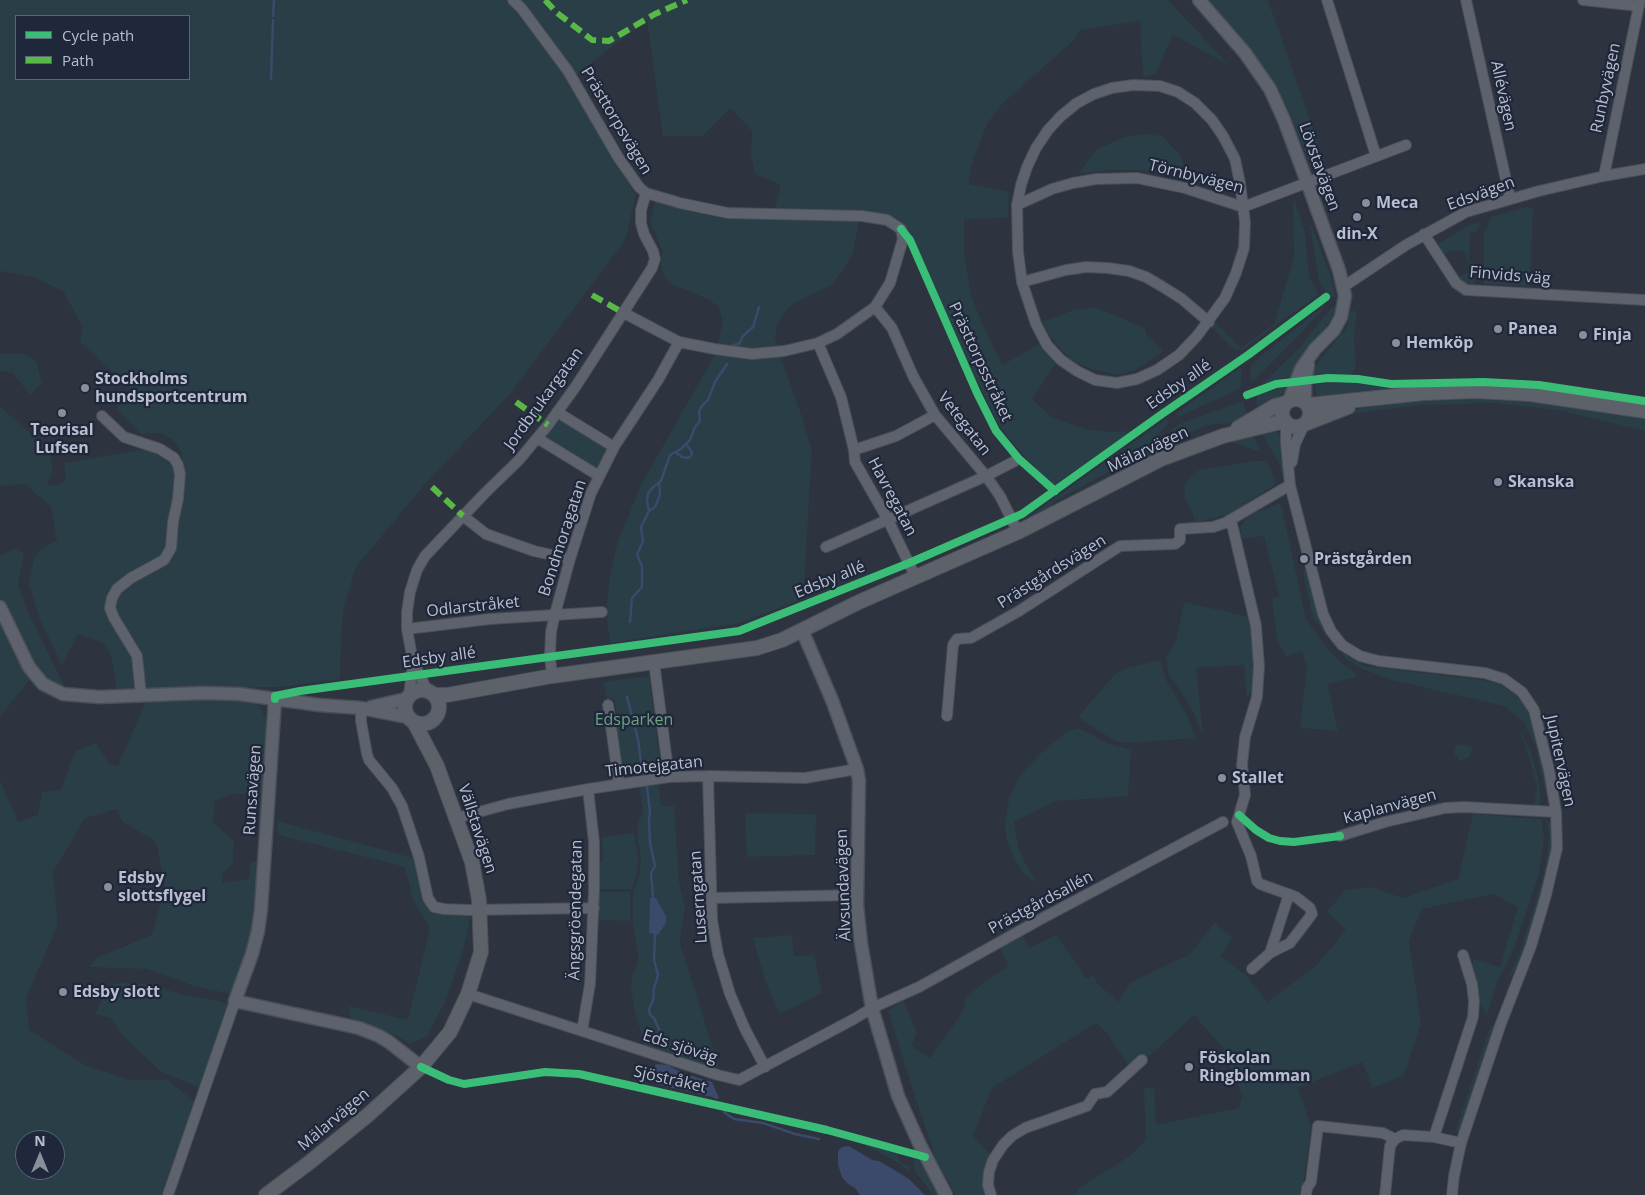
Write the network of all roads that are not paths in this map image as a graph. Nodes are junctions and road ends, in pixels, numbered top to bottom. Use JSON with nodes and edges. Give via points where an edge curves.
{"nodes":[{"id":1,"x":513,"y":0,"type":"edge"},
{"id":2,"x":1199,"y":0,"type":"edge"},
{"id":3,"x":1327,"y":0,"type":"edge"},
{"id":4,"x":1466,"y":0,"type":"edge"},
{"id":5,"x":1583,"y":0,"type":"edge"},
{"id":6,"x":1640,"y":3,"type":"edge"},
{"id":7,"x":1406,"y":145,"type":"dead end"},
{"id":8,"x":1376,"y":156,"type":"junction"},
{"id":9,"x":1645,"y":169,"type":"edge"},
{"id":10,"x":1604,"y":176,"type":"junction"},
{"id":11,"x":1308,"y":182,"type":"junction"},
{"id":12,"x":646,"y":194,"type":"junction"},
{"id":13,"x":1510,"y":198,"type":"junction"},
{"id":14,"x":1017,"y":205,"type":"junction"},
{"id":15,"x":1243,"y":207,"type":"junction"},
{"id":16,"x":1424,"y":234,"type":"junction"},
{"id":17,"x":1022,"y":282,"type":"junction"},
{"id":18,"x":1343,"y":287,"type":"junction"},
{"id":19,"x":1645,"y":300,"type":"edge"},
{"id":20,"x":875,"y":307,"type":"junction"},
{"id":21,"x":622,"y":312,"type":"junction"},
{"id":22,"x":1209,"y":322,"type":"junction"},
{"id":23,"x":679,"y":342,"type":"junction"},
{"id":24,"x":818,"y":343,"type":"junction"},
{"id":25,"x":1310,"y":358,"type":"junction"},
{"id":26,"x":1373,"y":399,"type":"junction"},
{"id":27,"x":1287,"y":402,"type":"junction"},
{"id":28,"x":1307,"y":403,"type":"junction"},
{"id":29,"x":1645,"y":411,"type":"edge"},
{"id":30,"x":557,"y":412,"type":"junction"},
{"id":31,"x":935,"y":415,"type":"junction"},
{"id":32,"x":102,"y":416,"type":"dead end"},
{"id":33,"x":1285,"y":422,"type":"junction"},
{"id":34,"x":1305,"y":424,"type":"junction"},
{"id":35,"x":1223,"y":436,"type":"junction"},
{"id":36,"x":537,"y":438,"type":"junction"},
{"id":37,"x":614,"y":447,"type":"junction"},
{"id":38,"x":854,"y":450,"type":"junction"},
{"id":39,"x":1015,"y":461,"type":"dead end"},
{"id":40,"x":1290,"y":472,"type":"junction"},
{"id":41,"x":599,"y":476,"type":"junction"},
{"id":42,"x":986,"y":476,"type":"junction"},
{"id":43,"x":1290,"y":485,"type":"junction"},
{"id":44,"x":463,"y":516,"type":"junction"},
{"id":45,"x":888,"y":520,"type":"junction"},
{"id":46,"x":1231,"y":520,"type":"junction"},
{"id":47,"x":1018,"y":532,"type":"junction"},
{"id":48,"x":826,"y":547,"type":"dead end"},
{"id":49,"x":570,"y":559,"type":"junction"},
{"id":50,"x":916,"y":578,"type":"junction"},
{"id":51,"x":0,"y":607,"type":"edge"},
{"id":52,"x":602,"y":612,"type":"dead end"},
{"id":53,"x":555,"y":614,"type":"junction"},
{"id":54,"x":407,"y":629,"type":"junction"},
{"id":55,"x":802,"y":630,"type":"junction"},
{"id":56,"x":413,"y":662,"type":"junction"},
{"id":57,"x":654,"y":662,"type":"junction"},
{"id":58,"x":552,"y":676,"type":"junction"},
{"id":59,"x":494,"y":686,"type":"junction"},
{"id":60,"x":431,"y":693,"type":"junction"},
{"id":61,"x":141,"y":695,"type":"junction"},
{"id":62,"x":408,"y":697,"type":"junction"},
{"id":63,"x":275,"y":699,"type":"junction"},
{"id":64,"x":608,"y":705,"type":"dead end"},
{"id":65,"x":361,"y":708,"type":"junction"},
{"id":66,"x":437,"y":715,"type":"junction"},
{"id":67,"x":948,"y":716,"type":"dead end"},
{"id":68,"x":411,"y":720,"type":"junction"},
{"id":69,"x":438,"y":766,"type":"junction"},
{"id":70,"x":857,"y":769,"type":"junction"},
{"id":71,"x":708,"y":776,"type":"junction"},
{"id":72,"x":669,"y":777,"type":"junction"},
{"id":73,"x":619,"y":784,"type":"junction"},
{"id":74,"x":588,"y":789,"type":"junction"},
{"id":75,"x":1556,"y":812,"type":"junction"},
{"id":76,"x":457,"y":818,"type":"junction"},
{"id":77,"x":1223,"y":822,"type":"dead end"},
{"id":78,"x":1340,"y":836,"type":"dead end"},
{"id":79,"x":858,"y":894,"type":"junction"},
{"id":80,"x":1289,"y":894,"type":"junction"},
{"id":81,"x":712,"y":898,"type":"junction"},
{"id":82,"x":594,"y":908,"type":"junction"},
{"id":83,"x":480,"y":910,"type":"junction"},
{"id":84,"x":1270,"y":953,"type":"junction"},
{"id":85,"x":1463,"y":955,"type":"dead end"},
{"id":86,"x":1252,"y":969,"type":"dead end"},
{"id":87,"x":468,"y":994,"type":"junction"},
{"id":88,"x":235,"y":1001,"type":"junction"},
{"id":89,"x":872,"y":1008,"type":"junction"},
{"id":90,"x":582,"y":1031,"type":"junction"},
{"id":91,"x":1142,"y":1060,"type":"dead end"},
{"id":92,"x":421,"y":1067,"type":"junction"},
{"id":93,"x":765,"y":1067,"type":"junction"},
{"id":94,"x":1434,"y":1137,"type":"junction"},
{"id":95,"x":1395,"y":1139,"type":"junction"},
{"id":96,"x":1461,"y":1143,"type":"junction"},
{"id":97,"x":168,"y":1195,"type":"edge"},
{"id":98,"x":266,"y":1195,"type":"edge"},
{"id":99,"x":946,"y":1195,"type":"edge"},
{"id":100,"x":991,"y":1195,"type":"edge"},
{"id":101,"x":1306,"y":1195,"type":"edge"},
{"id":102,"x":1385,"y":1195,"type":"edge"},
{"id":103,"x":1452,"y":1195,"type":"edge"}],
"edges":[{"from":1,"to":12,"type":"street","name":"Prästtorpsvägen","via":[[568,71],[618,157]]},
{"from":2,"to":11,"type":"street","name":"Lövstavägen","via":[[1245,53],[1270,89]]},
{"from":3,"to":8,"type":"street"},
{"from":4,"to":13,"type":"street","name":"Allévägen"},
{"from":5,"to":6,"type":"street","name":"Runbyvägen"},
{"from":6,"to":10,"type":"street","name":"Runbyvägen"},
{"from":7,"to":8,"type":"street","name":"Törnbyvägen"},
{"from":8,"to":11,"type":"street","name":"Törnbyvägen"},
{"from":9,"to":10,"type":"street","name":"Edsvägen"},
{"from":10,"to":13,"type":"street","name":"Edsvägen"},
{"from":11,"to":15,"type":"street","name":"Törnbyvägen"},
{"from":11,"to":18,"type":"street","name":"Lövstavägen"},
{"from":12,"to":20,"type":"street","name":"Prästtorpsvägen","via":[[728,213],[862,216],[887,220],[901,228],[903,239],[890,283]]},
{"from":12,"to":21,"type":"street","name":"Jordbrukargatan","via":[[641,223],[655,259]]},
{"from":13,"to":16,"type":"street","name":"Edsvägen","via":[[1466,212]]},
{"from":14,"to":15,"type":"street","name":"Törnbyvägen","via":[[1073,183],[1137,178],[1185,188]]},
{"from":14,"to":15,"type":"street","via":[[1027,167],[1036,148],[1061,116],[1094,94],[1133,85],[1160,86],[1178,92],[1212,120],[1234,159]]},
{"from":14,"to":17,"type":"street"},
{"from":15,"to":22,"type":"street","via":[[1244,248],[1226,298]]},
{"from":16,"to":18,"type":"street","name":"Edsvägen"},
{"from":16,"to":19,"type":"street","name":"Finvids väg","via":[[1456,283],[1466,290],[1594,292]]},
{"from":17,"to":22,"type":"street","via":[[1086,267],[1129,271],[1146,277],[1182,299]]},
{"from":17,"to":22,"type":"street","via":[[1036,324],[1048,345],[1061,360],[1095,380],[1117,383],[1157,370]]},
{"from":18,"to":25,"type":"street","name":"Lövstavägen","via":[[1345,296],[1341,317]]},
{"from":20,"to":24,"type":"street","via":[[837,334]]},
{"from":20,"to":31,"type":"street","name":"Vetegatan","via":[[892,328]]},
{"from":21,"to":23,"type":"street"},
{"from":21,"to":30,"type":"street","name":"Jordbrukargatan"},
{"from":23,"to":24,"type":"street","via":[[752,354],[784,352]]},
{"from":23,"to":37,"type":"street","name":"Bondmoragatan"},
{"from":24,"to":38,"type":"street","name":"Havregatan","via":[[841,398]]},
{"from":25,"to":27,"type":"street","name":"Lövstavägen","via":[[1297,377]]},
{"from":25,"to":28,"type":"street","name":"Lövstavägen","via":[[1305,382]]},
{"from":26,"to":28,"type":"main road"},
{"from":26,"to":29,"type":"main road","via":[[1476,391],[1530,394]]},
{"from":26,"to":34,"type":"main road"},
{"from":27,"to":28,"type":"main road","via":[[1296,399]]},
{"from":27,"to":33,"type":"main road","via":[[1282,411]]},
{"from":27,"to":35,"type":"main road","name":"Mälarvägen"},
{"from":28,"to":34,"type":"main road","via":[[1310,416]]},
{"from":30,"to":36,"type":"street","name":"Jordbrukargatan"},
{"from":30,"to":37,"type":"street"},
{"from":31,"to":38,"type":"street","via":[[896,436]]},
{"from":31,"to":42,"type":"street","name":"Vetegatan"},
{"from":32,"to":61,"type":"street","via":[[124,437],[160,449],[174,458],[180,474],[171,548],[164,560],[117,589],[110,608],[137,656]]},
{"from":33,"to":34,"type":"main road","via":[[1294,427]]},
{"from":33,"to":35,"type":"main road","name":"Mälarvägen"},
{"from":33,"to":40,"type":"street","name":"Jupitervägen"},
{"from":34,"to":40,"type":"street","name":"Jupitervägen","via":[[1295,444]]},
{"from":35,"to":47,"type":"main road","name":"Mälarvägen","via":[[1161,459]]},
{"from":36,"to":41,"type":"street"},
{"from":36,"to":44,"type":"street","name":"Jordbrukargatan"},
{"from":37,"to":41,"type":"street","name":"Bondmoragatan"},
{"from":38,"to":45,"type":"street","name":"Havregatan","via":[[855,462]]},
{"from":39,"to":42,"type":"street"},
{"from":40,"to":43,"type":"street","name":"Jupitervägen"},
{"from":41,"to":49,"type":"street","name":"Bondmoragatan"},
{"from":42,"to":45,"type":"street"},
{"from":42,"to":47,"type":"street","name":"Vetegatan"},
{"from":43,"to":46,"type":"street","name":"Prästgårdsvägen"},
{"from":43,"to":75,"type":"street","name":"Jupitervägen","via":[[1323,614],[1342,645],[1379,662],[1485,673],[1504,679],[1522,692],[1534,710]]},
{"from":44,"to":49,"type":"street","via":[[486,534],[534,551]]},
{"from":44,"to":54,"type":"street","name":"Jordbrukargatan","via":[[425,556],[417,570],[410,592]]},
{"from":45,"to":48,"type":"street"},
{"from":45,"to":50,"type":"street","name":"Havregatan"},
{"from":46,"to":67,"type":"street","name":"Prästgårdsvägen","via":[[1212,526],[1180,529],[1180,540],[1175,544],[1120,546],[1019,611],[971,638],[957,639],[953,645]]},
{"from":46,"to":80,"type":"street","via":[[1256,626],[1260,666],[1257,697],[1245,737],[1242,765],[1245,795],[1237,822],[1257,881]]},
{"from":47,"to":50,"type":"main road","name":"Mälarvägen"},
{"from":49,"to":53,"type":"street","name":"Bondmoragatan"},
{"from":50,"to":55,"type":"main road","name":"Mälarvägen"},
{"from":51,"to":61,"type":"street","via":[[29,667],[42,684],[72,696]]},
{"from":52,"to":53,"type":"street","name":"Odlarstråket"},
{"from":53,"to":54,"type":"street","name":"Odlarstråket"},
{"from":53,"to":58,"type":"street","name":"Bondmoragatan","via":[[551,632]]},
{"from":54,"to":56,"type":"street","name":"Jordbrukargatan"},
{"from":55,"to":57,"type":"main road","name":"Mälarvägen","via":[[757,648]]},
{"from":55,"to":70,"type":"street","name":"Älvsundavägen"},
{"from":56,"to":60,"type":"street","name":"Jordbrukargatan"},
{"from":56,"to":62,"type":"street","name":"Jordbrukargatan"},
{"from":57,"to":58,"type":"main road","name":"Mälarvägen"},
{"from":57,"to":72,"type":"street"},
{"from":58,"to":59,"type":"main road","name":"Mälarvägen"},
{"from":59,"to":60,"type":"main road","name":"Mälarvägen","via":[[447,695]]},
{"from":59,"to":66,"type":"main road","name":"Mälarvägen","via":[[449,704]]},
{"from":60,"to":62,"type":"main road","via":[[418,690]]},
{"from":60,"to":66,"type":"main road","via":[[439,703]]},
{"from":61,"to":63,"type":"street","via":[[239,694]]},
{"from":62,"to":65,"type":"street"},
{"from":62,"to":68,"type":"main road","via":[[405,708]]},
{"from":63,"to":65,"type":"street"},
{"from":63,"to":88,"type":"street","name":"Runsavägen","via":[[258,932]]},
{"from":64,"to":73,"type":"street"},
{"from":65,"to":68,"type":"street"},
{"from":65,"to":83,"type":"street","via":[[367,754],[402,806],[428,898],[434,907]]},
{"from":66,"to":68,"type":"main road","via":[[427,724]]},
{"from":66,"to":69,"type":"main road","name":"Vällstavägen","via":[[433,734]]},
{"from":68,"to":69,"type":"main road","name":"Vällstavägen"},
{"from":69,"to":76,"type":"main road","name":"Vällstavägen"},
{"from":70,"to":71,"type":"street","name":"Timotejgatan","via":[[805,778]]},
{"from":70,"to":79,"type":"street","name":"Älvsundavägen"},
{"from":71,"to":72,"type":"street","name":"Timotejgatan"},
{"from":71,"to":81,"type":"street","name":"Luserngatan"},
{"from":72,"to":73,"type":"street","name":"Timotejgatan"},
{"from":73,"to":74,"type":"street","name":"Timotejgatan"},
{"from":74,"to":76,"type":"street","name":"Timotejgatan","via":[[508,804]]},
{"from":74,"to":82,"type":"street","name":"Ängsgröendegatan","via":[[594,842]]},
{"from":75,"to":78,"type":"street","name":"Kaplanvägen","via":[[1445,808]]},
{"from":75,"to":96,"type":"street","name":"Jupitervägen","via":[[1557,848],[1546,895]]},
{"from":76,"to":83,"type":"main road","name":"Vällstavägen","via":[[472,862]]},
{"from":77,"to":89,"type":"street","name":"Prästgårdsallén","via":[[919,987]]},
{"from":79,"to":81,"type":"street"},
{"from":79,"to":89,"type":"street","name":"Älvsundavägen","via":[[861,943]]},
{"from":80,"to":84,"type":"street"},
{"from":80,"to":84,"type":"street","via":[[1310,908],[1312,914],[1290,943]]},
{"from":81,"to":93,"type":"street","name":"Luserngatan","via":[[718,954],[730,994]]},
{"from":82,"to":83,"type":"street"},
{"from":82,"to":90,"type":"street","name":"Ängsgröendegatan","via":[[590,984]]},
{"from":83,"to":87,"type":"main road","name":"Vällstavägen","via":[[480,952]]},
{"from":84,"to":86,"type":"street"},
{"from":85,"to":94,"type":"street","via":[[1472,984],[1473,1017]]},
{"from":87,"to":90,"type":"street","name":"Eds sjöväg"},
{"from":87,"to":92,"type":"main road","name":"Vällstavägen","via":[[450,1032]]},
{"from":88,"to":92,"type":"street","via":[[359,1028],[389,1042]]},
{"from":88,"to":97,"type":"street"},
{"from":89,"to":93,"type":"street","name":"Eds sjöväg"},
{"from":89,"to":99,"type":"street","name":"Älvsundavägen","via":[[898,1096],[918,1143]]},
{"from":90,"to":93,"type":"street","name":"Eds sjöväg","via":[[739,1080]]},
{"from":91,"to":100,"type":"street","via":[[1107,1092],[1095,1094],[1087,1106],[1025,1128],[1012,1136],[993,1160],[988,1185]]},
{"from":92,"to":98,"type":"main road","name":"Mälarvägen","via":[[368,1115]]},
{"from":94,"to":95,"type":"street","via":[[1403,1135]]},
{"from":94,"to":96,"type":"street"},
{"from":95,"to":101,"type":"street","via":[[1383,1133],[1318,1126],[1312,1182]]},
{"from":95,"to":102,"type":"street","via":[[1390,1146]]},
{"from":96,"to":103,"type":"street","name":"Jupitervägen"}]}
